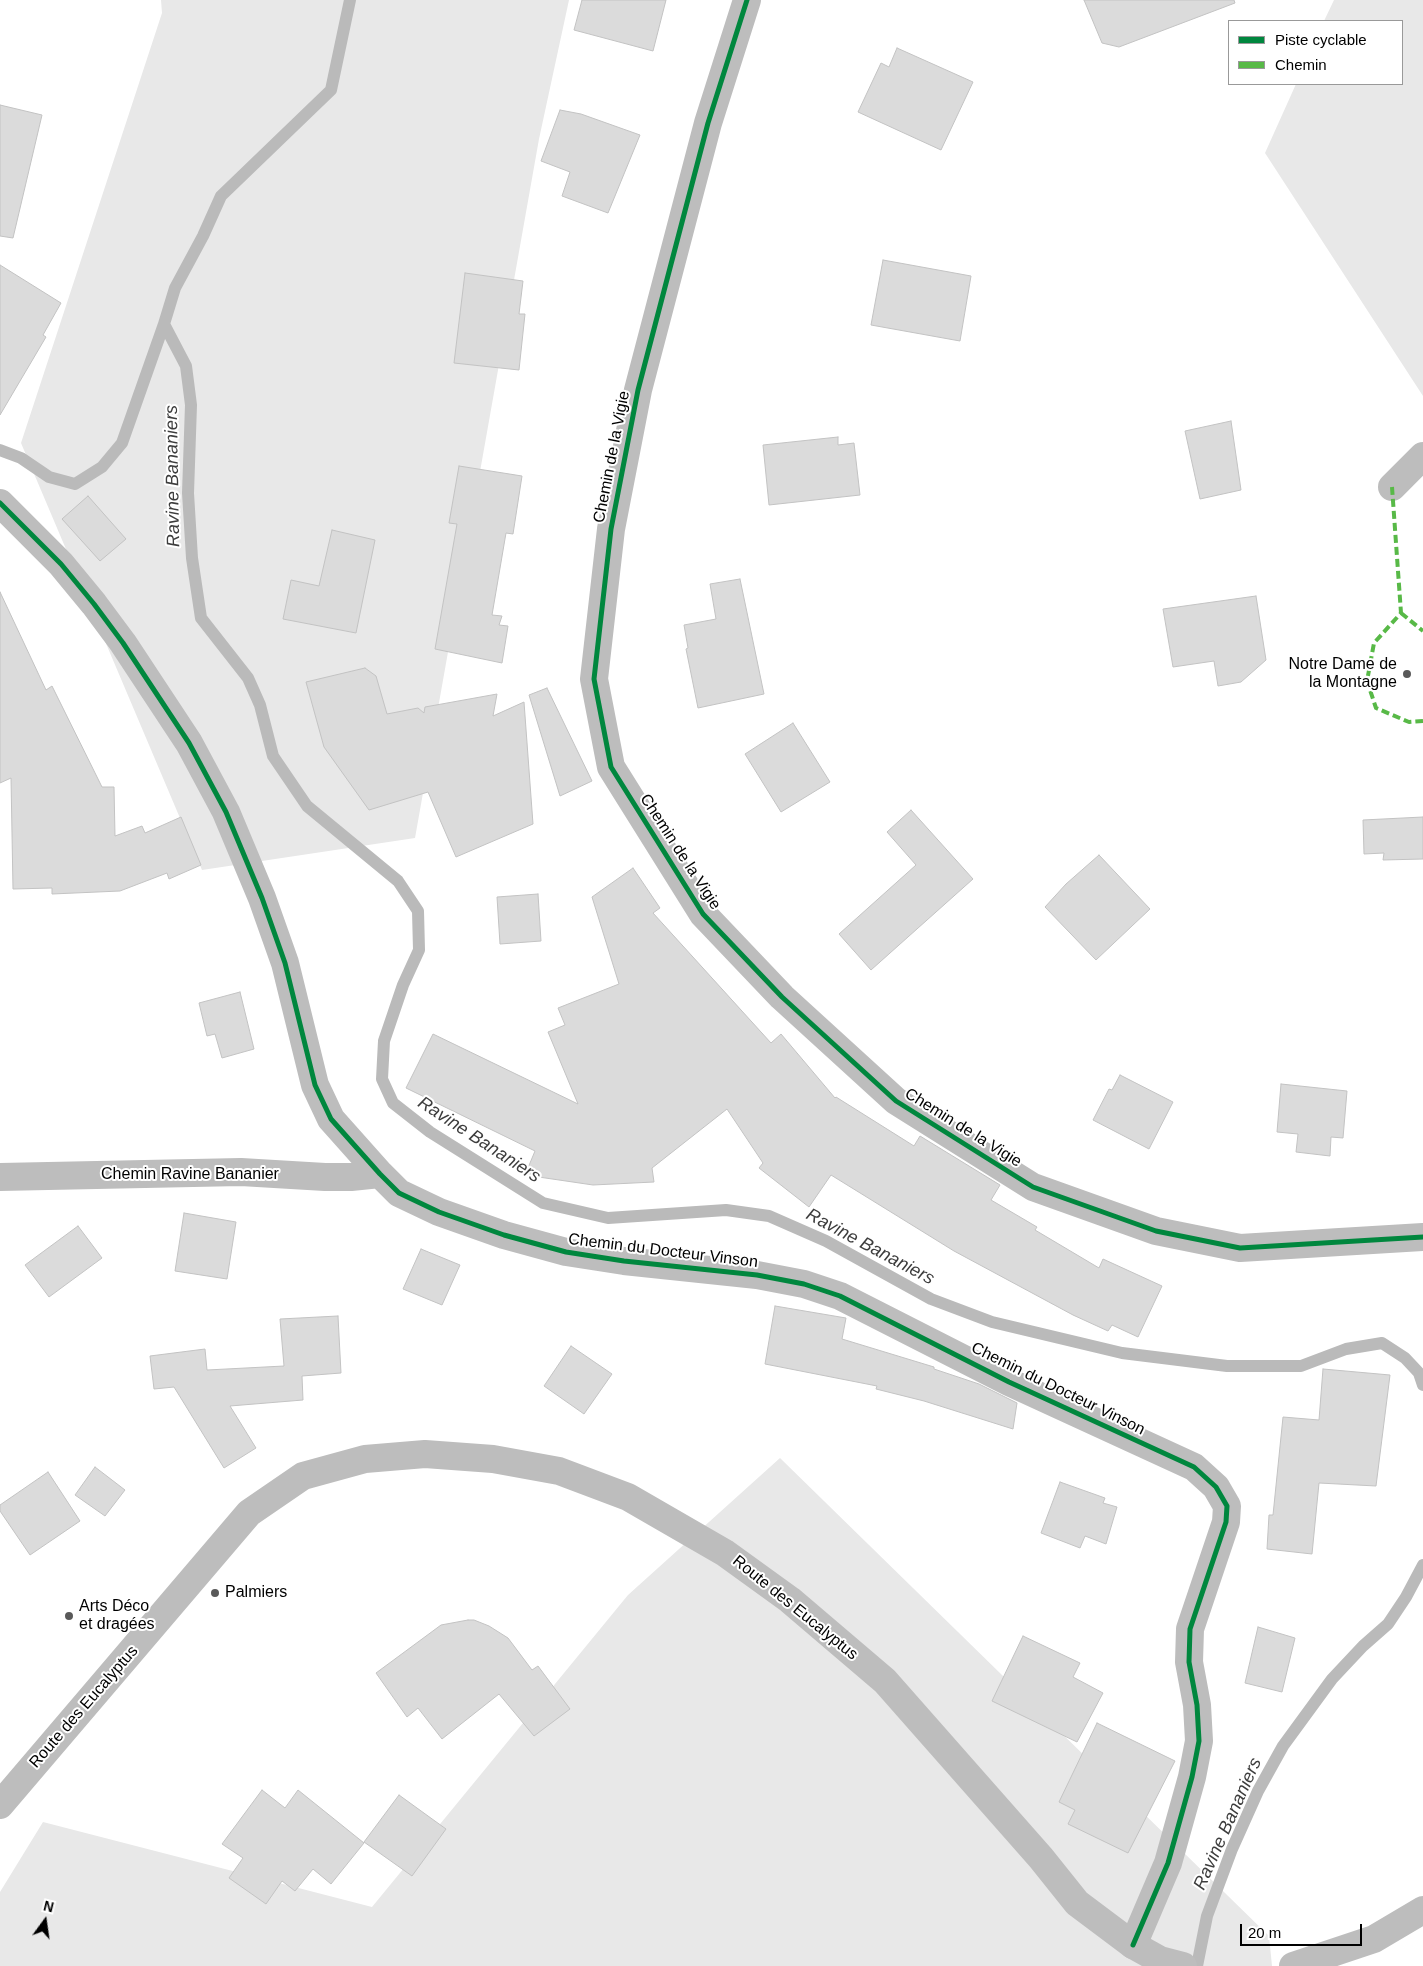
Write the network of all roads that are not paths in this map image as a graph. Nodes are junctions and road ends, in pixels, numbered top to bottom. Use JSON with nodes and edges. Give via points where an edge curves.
{"nodes":[{"id":1,"x":747,"y":0,"type":"edge"},
{"id":2,"x":1423,"y":456,"type":"edge"},
{"id":3,"x":1392,"y":487,"type":"dead end"},
{"id":4,"x":0,"y":503,"type":"edge"},
{"id":5,"x":380,"y":1174,"type":"junction"},
{"id":6,"x":0,"y":1177,"type":"edge"},
{"id":7,"x":1423,"y":1237,"type":"edge"},
{"id":8,"x":0,"y":1805,"type":"edge"},
{"id":9,"x":1423,"y":1910,"type":"edge"},
{"id":10,"x":1133,"y":1945,"type":"junction"},
{"id":11,"x":1172,"y":1963,"type":"edge"},
{"id":12,"x":1293,"y":1966,"type":"edge"}],
"edges":[{"from":1,"to":7,"type":"street","name":"Chemin de la Vigie","via":[[708,123],[638,390],[611,529],[594,679],[611,767],[703,914],[782,997],[896,1101],[1032,1187],[1156,1231],[1240,1248]]},
{"from":2,"to":3,"type":"street"},
{"from":4,"to":5,"type":"street","name":"Chemin du Docteur Vinson","via":[[61,564],[94,604],[189,742],[226,812],[262,898],[285,963],[315,1085],[331,1119]]},
{"from":5,"to":6,"type":"street","name":"Chemin Ravine Bananier","via":[[325,1178],[241,1172]]},
{"from":5,"to":10,"type":"street","name":"Chemin du Docteur Vinson","via":[[399,1193],[439,1212],[566,1252],[757,1276],[804,1284],[840,1296],[1009,1382],[1194,1467],[1216,1488],[1227,1506],[1226,1522],[1190,1628],[1189,1662],[1199,1741],[1168,1862]]},
{"from":8,"to":10,"type":"street","name":"Route des Eucalyptus","via":[[249,1514],[295,1481],[365,1459],[425,1454],[493,1459],[559,1471],[628,1497],[726,1553],[790,1600],[885,1681],[1077,1902]]},
{"from":9,"to":12,"type":"street","via":[[1374,1939]]},
{"from":10,"to":11,"type":"street","name":"Route des Eucalyptus"}]}
